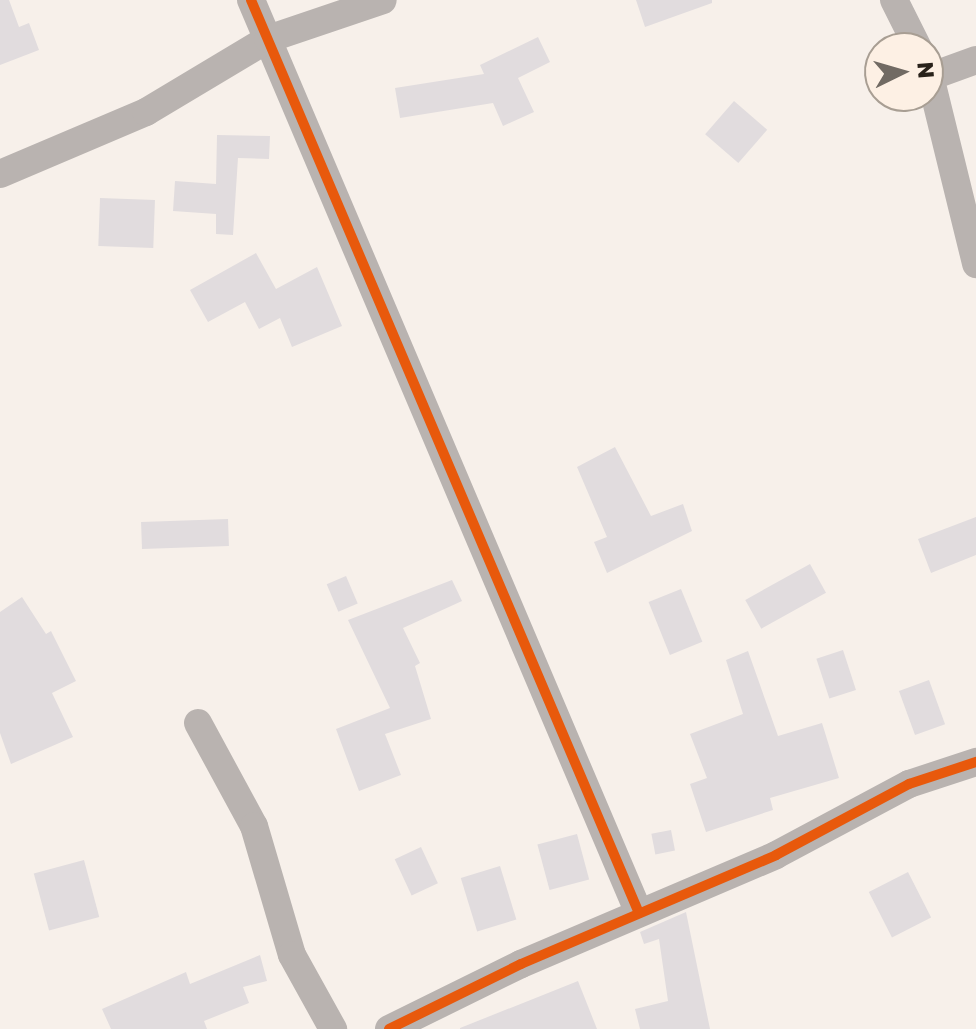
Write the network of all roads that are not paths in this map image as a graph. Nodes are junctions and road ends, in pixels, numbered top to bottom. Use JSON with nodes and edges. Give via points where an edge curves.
{"nodes":[{"id":1,"x":251,"y":0,"type":"edge"},
{"id":2,"x":383,"y":0,"type":"edge"},
{"id":3,"x":894,"y":0,"type":"edge"},
{"id":4,"x":910,"y":32,"type":"edge"},
{"id":5,"x":268,"y":39,"type":"junction"},
{"id":6,"x":976,"y":60,"type":"edge"},
{"id":7,"x":944,"y":68,"type":"edge"},
{"id":8,"x":940,"y":112,"type":"edge"},
{"id":9,"x":0,"y":174,"type":"edge"},
{"id":10,"x":976,"y":264,"type":"edge"},
{"id":11,"x":198,"y":723,"type":"dead end"},
{"id":12,"x":976,"y":762,"type":"edge"},
{"id":13,"x":639,"y":913,"type":"junction"},
{"id":14,"x":428,"y":1022,"type":"edge"},
{"id":15,"x":333,"y":1029,"type":"edge"},
{"id":16,"x":389,"y":1029,"type":"edge"}],
"edges":[{"from":1,"to":5,"type":"street"},
{"from":2,"to":5,"type":"street"},
{"from":3,"to":4,"type":"street"},
{"from":5,"to":9,"type":"street","via":[[146,112]]},
{"from":5,"to":13,"type":"street"},
{"from":6,"to":7,"type":"street"},
{"from":8,"to":10,"type":"street"},
{"from":11,"to":15,"type":"street","via":[[254,826],[292,955]]},
{"from":12,"to":13,"type":"street","via":[[909,784],[776,855]]},
{"from":13,"to":14,"type":"street"},
{"from":14,"to":16,"type":"street"}]}
